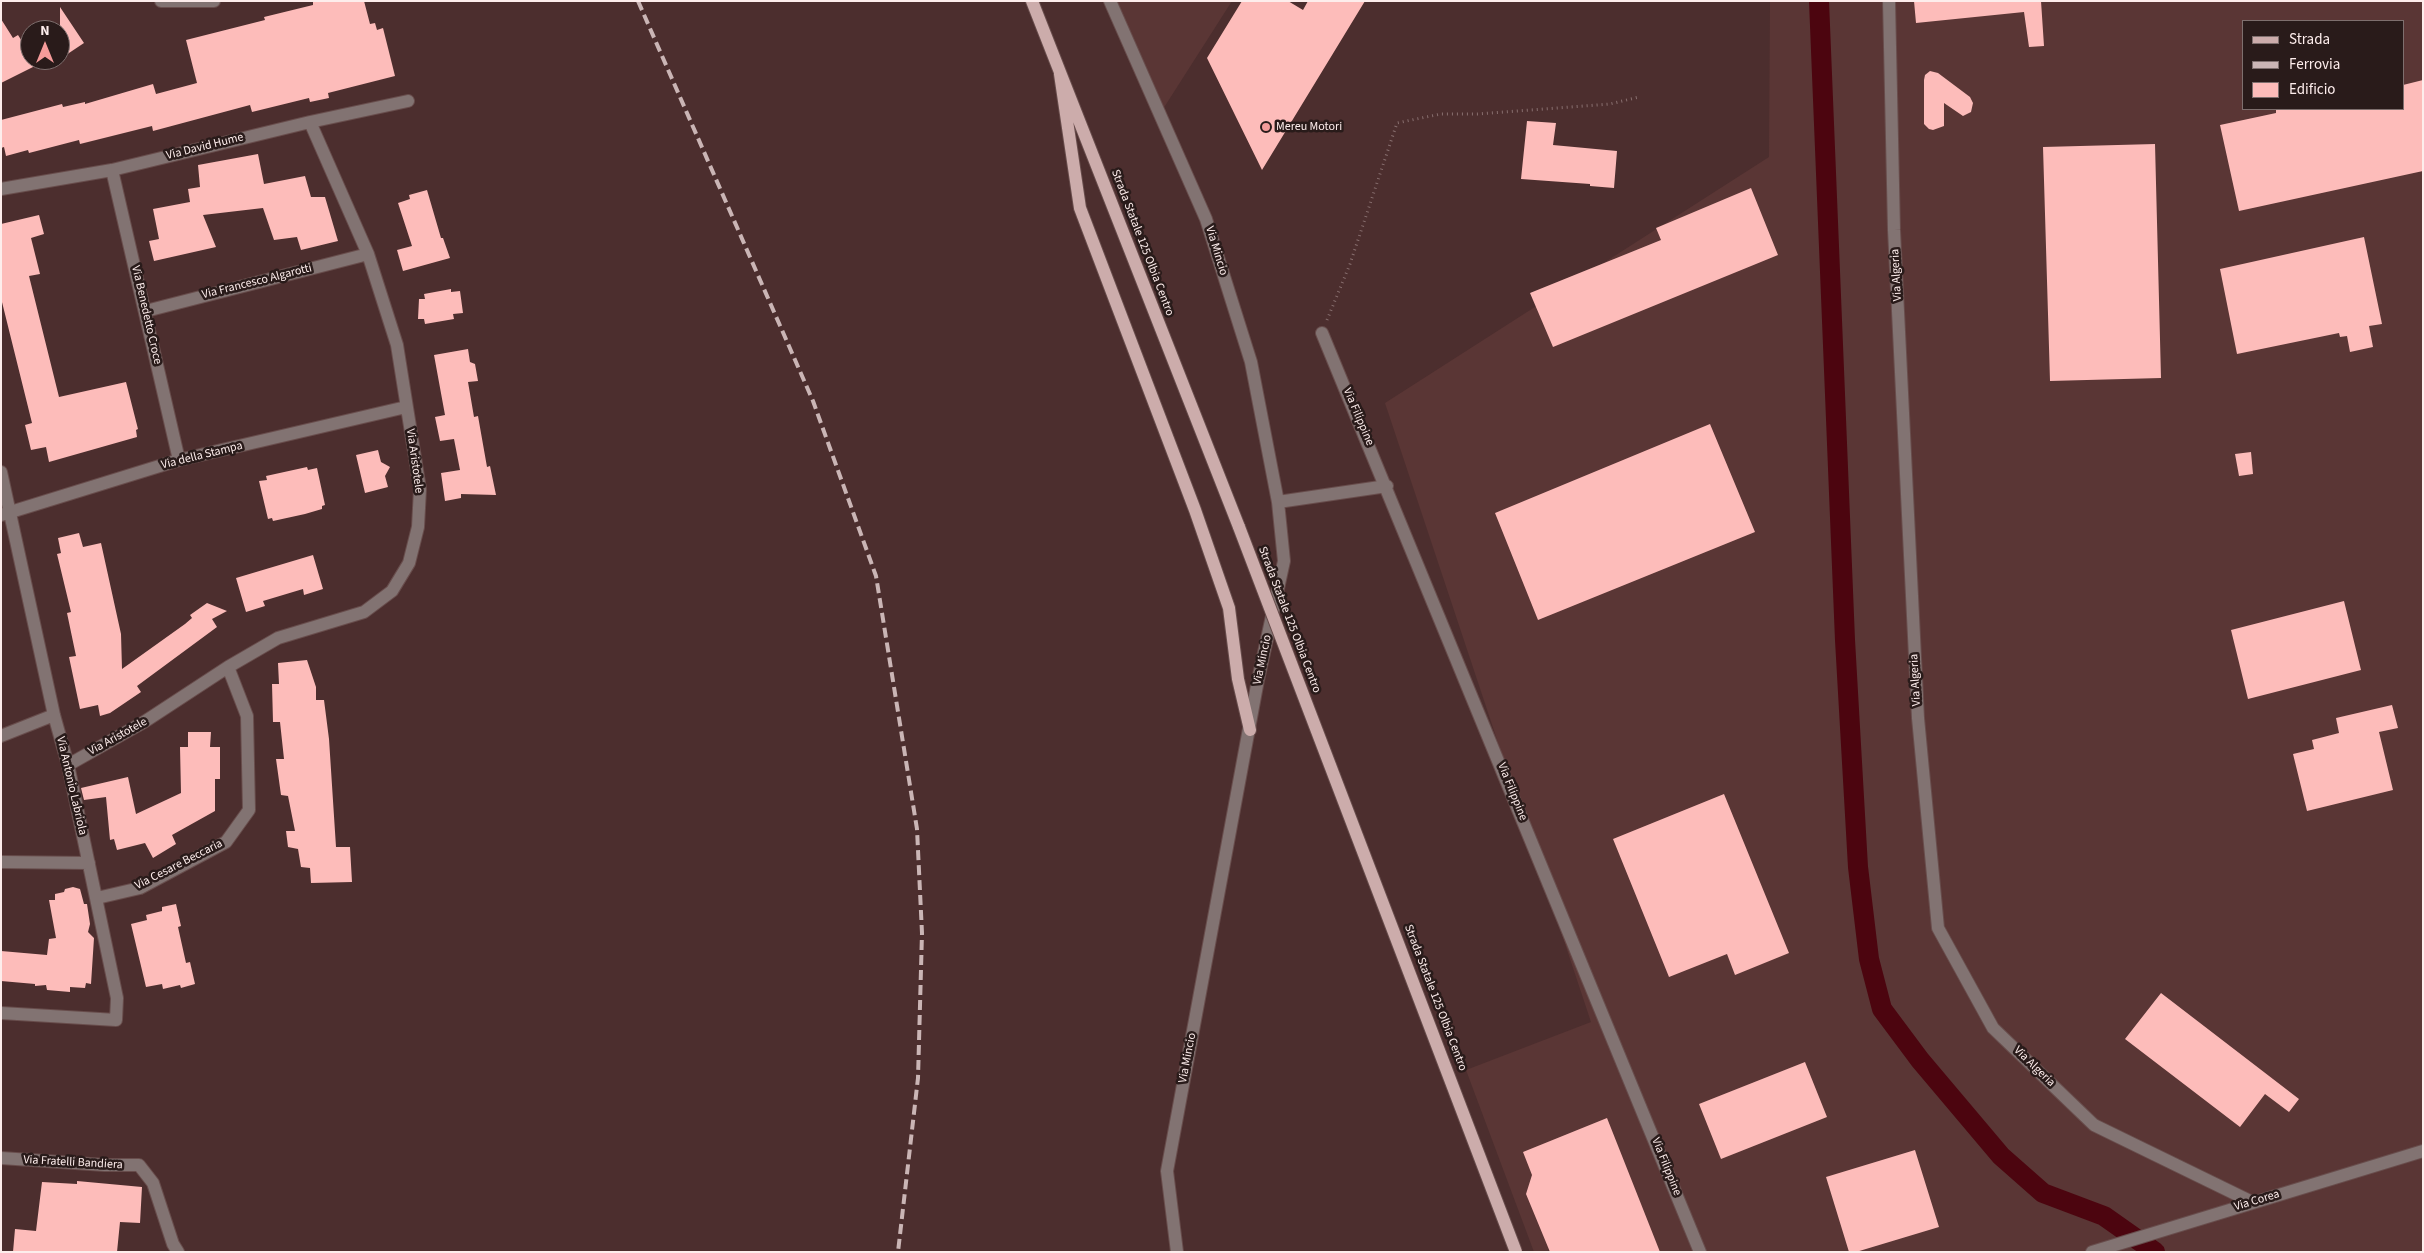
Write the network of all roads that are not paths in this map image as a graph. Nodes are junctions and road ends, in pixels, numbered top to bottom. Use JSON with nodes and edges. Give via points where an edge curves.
{"nodes":[{"id":1,"x":161,"y":1,"type":"edge"},
{"id":2,"x":214,"y":1,"type":"edge"},
{"id":3,"x":1032,"y":1,"type":"edge"},
{"id":4,"x":1110,"y":1,"type":"edge"},
{"id":5,"x":1889,"y":1,"type":"edge"},
{"id":6,"x":1060,"y":74,"type":"junction"},
{"id":7,"x":408,"y":101,"type":"dead end"},
{"id":8,"x":310,"y":122,"type":"junction"},
{"id":9,"x":112,"y":170,"type":"junction"},
{"id":10,"x":1,"y":189,"type":"edge"},
{"id":11,"x":368,"y":254,"type":"junction"},
{"id":12,"x":146,"y":311,"type":"junction"},
{"id":13,"x":1322,"y":333,"type":"road end"},
{"id":14,"x":406,"y":407,"type":"junction"},
{"id":15,"x":179,"y":460,"type":"junction"},
{"id":16,"x":1,"y":472,"type":"edge"},
{"id":17,"x":1387,"y":486,"type":"junction"},
{"id":18,"x":1278,"y":502,"type":"junction"},
{"id":19,"x":6,"y":513,"type":"edge"},
{"id":20,"x":228,"y":667,"type":"junction"},
{"id":21,"x":54,"y":715,"type":"junction"},
{"id":22,"x":1250,"y":730,"type":"junction"},
{"id":23,"x":1,"y":736,"type":"edge"},
{"id":24,"x":68,"y":765,"type":"junction"},
{"id":25,"x":1,"y":862,"type":"edge"},
{"id":26,"x":89,"y":863,"type":"junction"},
{"id":27,"x":97,"y":898,"type":"junction"},
{"id":28,"x":1,"y":1013,"type":"edge"},
{"id":29,"x":2423,"y":1151,"type":"edge"},
{"id":30,"x":1,"y":1158,"type":"edge"},
{"id":31,"x":2252,"y":1202,"type":"junction"},
{"id":32,"x":178,"y":1252,"type":"edge"},
{"id":33,"x":1177,"y":1252,"type":"edge"},
{"id":34,"x":1516,"y":1252,"type":"edge"},
{"id":35,"x":1700,"y":1252,"type":"edge"},
{"id":36,"x":2092,"y":1252,"type":"edge"}],
"edges":[{"from":1,"to":2,"type":"street"},
{"from":3,"to":6,"type":"main road","name":"Strada Statale 125 Olbia Centro"},
{"from":4,"to":18,"type":"street","name":"Via Mincio","via":[[1206,220],[1251,362]]},
{"from":5,"to":31,"type":"street","name":"Via Algeria","via":[[1894,230],[1918,718],[1938,928],[1993,1028],[2094,1125]]},
{"from":6,"to":22,"type":"main road","via":[[1080,208],[1195,510],[1228,608],[1238,679]]},
{"from":6,"to":34,"type":"main road","name":"Strada Statale 125 Olbia Centro","bridge":true,"via":[[1239,528]]},
{"from":7,"to":8,"type":"street","name":"Via David Hume"},
{"from":8,"to":9,"type":"street","name":"Via David Hume"},
{"from":8,"to":11,"type":"street","name":"Via Aristotele"},
{"from":9,"to":10,"type":"street","name":"Via David Hume"},
{"from":9,"to":12,"type":"street","name":"Via Benedetto Croce"},
{"from":11,"to":12,"type":"street","name":"Via Francesco Algarotti"},
{"from":11,"to":14,"type":"street","name":"Via Aristotele","via":[[397,345]]},
{"from":12,"to":15,"type":"street","name":"Via Benedetto Croce"},
{"from":13,"to":17,"type":"street","name":"Via Filippine"},
{"from":14,"to":15,"type":"street","name":"Via della Stampa"},
{"from":14,"to":20,"type":"street","name":"Via Aristotele","via":[[420,489],[418,528],[409,563],[392,592],[364,612],[278,638]]},
{"from":15,"to":19,"type":"street","name":"Via della Stampa"},
{"from":16,"to":19,"type":"street","name":"Via Antonio Labriola"},
{"from":17,"to":18,"type":"street"},
{"from":17,"to":35,"type":"street","name":"Via Filippine"},
{"from":18,"to":22,"type":"street","name":"Via Mincio","via":[[1284,561]]},
{"from":19,"to":21,"type":"street","name":"Via Antonio Labriola"},
{"from":20,"to":24,"type":"street","name":"Via Aristotele","via":[[144,722]]},
{"from":20,"to":27,"type":"street","name":"Via Cesare Beccaria","via":[[247,716],[250,810],[226,842],[140,888]]},
{"from":21,"to":23,"type":"street"},
{"from":21,"to":24,"type":"street","name":"Via Antonio Labriola"},
{"from":22,"to":33,"type":"street","name":"Via Mincio","via":[[1166,1171]]},
{"from":24,"to":26,"type":"street","name":"Via Antonio Labriola"},
{"from":25,"to":26,"type":"street"},
{"from":26,"to":27,"type":"street","name":"Via Antonio Labriola"},
{"from":27,"to":28,"type":"street","name":"Via Antonio Labriola","via":[[117,998],[116,1020]]},
{"from":29,"to":31,"type":"street","name":"Via Corea"},
{"from":30,"to":32,"type":"street","name":"Via Fratelli Bandiera","via":[[139,1165],[153,1183]]},
{"from":31,"to":36,"type":"street","name":"Via Corea"}]}
